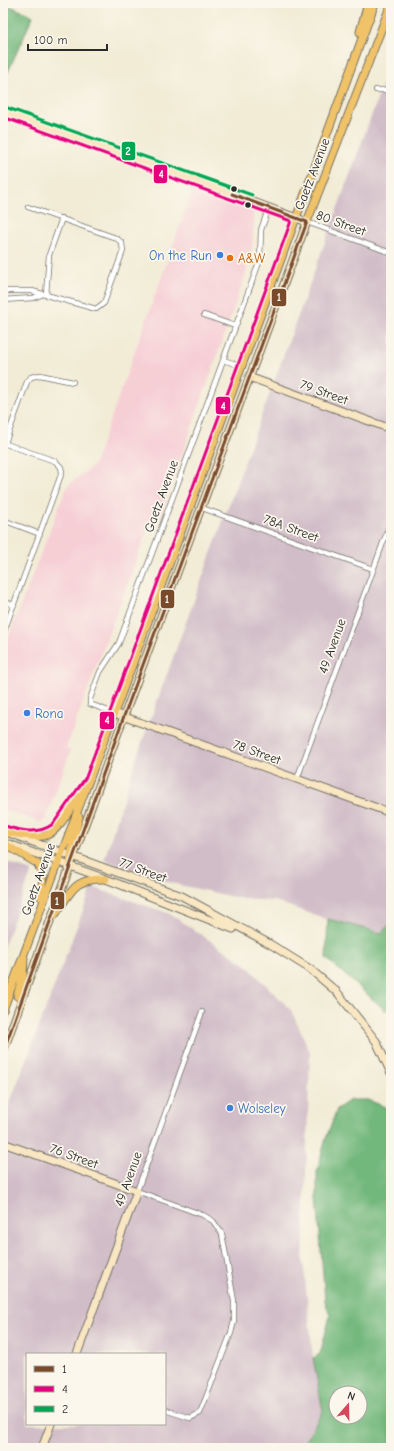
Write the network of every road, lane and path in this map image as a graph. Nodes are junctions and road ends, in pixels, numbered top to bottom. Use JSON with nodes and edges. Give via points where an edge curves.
{"nodes":[{"id":1,"x":368,"y":3,"type":"edge"},
{"id":2,"x":375,"y":3,"type":"edge"},
{"id":3,"x":390,"y":4,"type":"edge"},
{"id":4,"x":353,"y":65,"type":"junction"},
{"id":5,"x":376,"y":90,"type":"dead end"},
{"id":6,"x":391,"y":90,"type":"edge"},
{"id":7,"x":3,"y":112,"type":"edge"},
{"id":8,"x":28,"y":207,"type":"dead end"},
{"id":9,"x":269,"y":207,"type":"junction"},
{"id":10,"x":62,"y":218,"type":"junction"},
{"id":11,"x":297,"y":218,"type":"junction"},
{"id":12,"x":307,"y":222,"type":"junction"},
{"id":13,"x":391,"y":253,"type":"edge"},
{"id":14,"x":3,"y":292,"type":"edge"},
{"id":15,"x":44,"y":295,"type":"junction"},
{"id":16,"x":3,"y":300,"type":"edge"},
{"id":17,"x":204,"y":315,"type":"dead end"},
{"id":18,"x":235,"y":326,"type":"junction"},
{"id":19,"x":223,"y":360,"type":"junction"},
{"id":20,"x":242,"y":366,"type":"junction"},
{"id":21,"x":249,"y":377,"type":"junction"},
{"id":22,"x":73,"y":382,"type":"dead end"},
{"id":23,"x":391,"y":429,"type":"edge"},
{"id":24,"x":4,"y":443,"type":"edge"},
{"id":25,"x":202,"y":508,"type":"junction"},
{"id":26,"x":3,"y":520,"type":"edge"},
{"id":27,"x":391,"y":521,"type":"edge"},
{"id":28,"x":40,"y":534,"type":"junction"},
{"id":29,"x":373,"y":569,"type":"junction"},
{"id":30,"x":3,"y":602,"type":"edge"},
{"id":31,"x":14,"y":605,"type":"junction"},
{"id":32,"x":3,"y":634,"type":"edge"},
{"id":33,"x":114,"y":713,"type":"junction"},
{"id":34,"x":124,"y":716,"type":"junction"},
{"id":35,"x":90,"y":779,"type":"junction"},
{"id":36,"x":297,"y":779,"type":"junction"},
{"id":37,"x":391,"y":813,"type":"edge"},
{"id":38,"x":6,"y":832,"type":"edge"},
{"id":39,"x":3,"y":843,"type":"edge"},
{"id":40,"x":61,"y":852,"type":"junction"},
{"id":41,"x":72,"y":856,"type":"junction"},
{"id":42,"x":57,"y":862,"type":"junction"},
{"id":43,"x":70,"y":866,"type":"junction"},
{"id":44,"x":106,"y":879,"type":"junction"},
{"id":45,"x":38,"y":916,"type":"junction"},
{"id":46,"x":49,"y":924,"type":"junction"},
{"id":47,"x":270,"y":944,"type":"junction"},
{"id":48,"x":25,"y":950,"type":"junction"},
{"id":49,"x":22,"y":999,"type":"junction"},
{"id":50,"x":3,"y":1010,"type":"edge"},
{"id":51,"x":202,"y":1012,"type":"dead end"},
{"id":52,"x":3,"y":1052,"type":"edge"},
{"id":53,"x":391,"y":1073,"type":"edge"},
{"id":54,"x":3,"y":1143,"type":"edge"},
{"id":55,"x":137,"y":1191,"type":"junction"},
{"id":56,"x":77,"y":1353,"type":"edge"},
{"id":57,"x":166,"y":1410,"type":"edge"},
{"id":58,"x":51,"y":1425,"type":"edge"},
{"id":59,"x":42,"y":1448,"type":"edge"}],
"edges":[{"from":1,"to":4,"type":"main road"},
{"from":2,"to":4,"type":"main road","name":"Gaetz Avenue"},
{"from":3,"to":12,"type":"main road","name":"Gaetz Avenue"},
{"from":4,"to":11,"type":"main road","name":"Gaetz Avenue"},
{"from":5,"to":6,"type":"street"},
{"from":7,"to":9,"type":"street"},
{"from":8,"to":10,"type":"street"},
{"from":9,"to":11,"type":"street"},
{"from":9,"to":18,"type":"street","name":"Gaetz Avenue","via":[[261,230],[260,256]]},
{"from":10,"to":15,"type":"street","via":[[49,255]]},
{"from":10,"to":15,"type":"street","via":[[120,240],[123,251],[104,303],[99,308],[92,309]]},
{"from":11,"to":12,"type":"street"},
{"from":11,"to":20,"type":"main road","name":"Gaetz Avenue"},
{"from":12,"to":13,"type":"street","name":"80 Street"},
{"from":12,"to":21,"type":"main road","name":"Gaetz Avenue"},
{"from":14,"to":15,"type":"street","via":[[32,291]]},
{"from":15,"to":16,"type":"street"},
{"from":17,"to":18,"type":"street"},
{"from":18,"to":19,"type":"street","name":"Gaetz Avenue"},
{"from":19,"to":20,"type":"street"},
{"from":19,"to":33,"type":"street","name":"Gaetz Avenue","via":[[119,643],[100,672],[90,699],[90,704]]},
{"from":20,"to":33,"type":"main road","name":"Gaetz Avenue"},
{"from":21,"to":23,"type":"street","name":"79 Street"},
{"from":21,"to":25,"type":"main road","name":"Gaetz Avenue"},
{"from":22,"to":24,"type":"street","via":[[40,375],[31,377]]},
{"from":24,"to":28,"type":"street","via":[[55,461],[61,467],[61,477]]},
{"from":25,"to":29,"type":"street","name":"78A Street"},
{"from":25,"to":34,"type":"main road","name":"Gaetz Avenue"},
{"from":26,"to":28,"type":"street"},
{"from":27,"to":29,"type":"street","name":"49 Avenue"},
{"from":28,"to":31,"type":"street"},
{"from":29,"to":36,"type":"street","name":"49 Avenue"},
{"from":30,"to":31,"type":"street"},
{"from":31,"to":32,"type":"street"},
{"from":33,"to":34,"type":"street","name":"78 Street"},
{"from":33,"to":35,"type":"main road","name":"Gaetz Avenue"},
{"from":34,"to":36,"type":"street","name":"78 Street"},
{"from":34,"to":41,"type":"main road","name":"Gaetz Avenue"},
{"from":35,"to":38,"type":"main road","via":[[57,828],[50,834],[39,836]]},
{"from":35,"to":40,"type":"main road","name":"Gaetz Avenue"},
{"from":35,"to":41,"type":"main road"},
{"from":36,"to":37,"type":"street","name":"78 Street"},
{"from":38,"to":40,"type":"street","name":"77 Street"},
{"from":39,"to":42,"type":"street","name":"77 Street"},
{"from":39,"to":45,"type":"main road","via":[[35,861],[42,871],[43,883]]},
{"from":40,"to":41,"type":"street","name":"77 Street"},
{"from":40,"to":42,"type":"main road","name":"Gaetz Avenue"},
{"from":41,"to":43,"type":"main road","name":"Gaetz Avenue"},
{"from":41,"to":47,"type":"street","name":"77 Street","via":[[182,896]]},
{"from":42,"to":43,"type":"street","name":"77 Street"},
{"from":42,"to":45,"type":"main road","name":"Gaetz Avenue"},
{"from":43,"to":44,"type":"street","name":"77 Street"},
{"from":43,"to":46,"type":"main road","name":"Gaetz Avenue"},
{"from":44,"to":46,"type":"main road","via":[[86,879],[79,883]]},
{"from":44,"to":47,"type":"street","name":"77 Street"},
{"from":45,"to":48,"type":"main road","name":"Gaetz Avenue"},
{"from":46,"to":49,"type":"main road","name":"Gaetz Avenue"},
{"from":47,"to":53,"type":"street","name":"77 Street","via":[[310,969],[337,992],[376,1042]]},
{"from":48,"to":49,"type":"main road","via":[[23,975],[17,993]]},
{"from":48,"to":50,"type":"main road","name":"Gaetz Avenue"},
{"from":49,"to":52,"type":"main road","name":"Gaetz Avenue"},
{"from":51,"to":55,"type":"street","name":"49 Avenue"},
{"from":54,"to":55,"type":"street","name":"76 Street"},
{"from":55,"to":56,"type":"street","name":"49 Avenue"},
{"from":55,"to":57,"type":"street","via":[[213,1221],[223,1238],[234,1302],[231,1333],[200,1413],[190,1418]]},
{"from":58,"to":59,"type":"street"}]}
